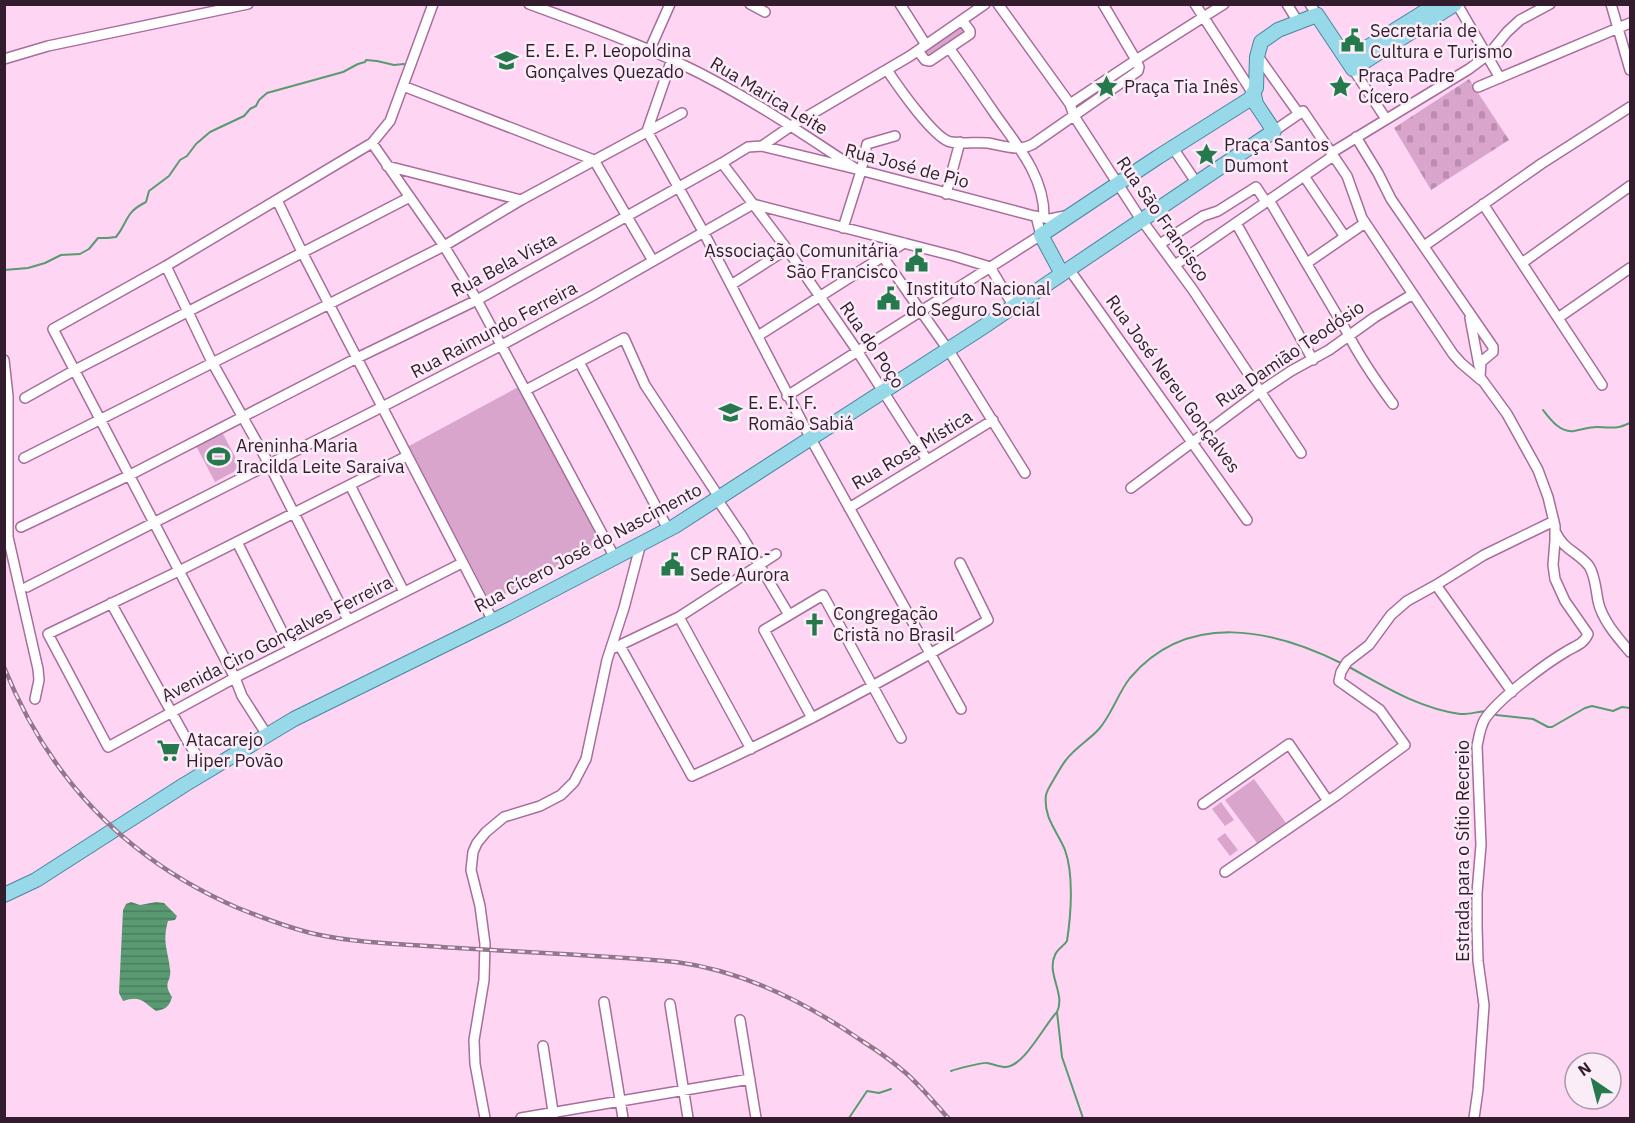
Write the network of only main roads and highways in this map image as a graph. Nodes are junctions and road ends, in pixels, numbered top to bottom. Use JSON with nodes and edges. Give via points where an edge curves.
{"nodes":[{"id":1,"x":1437,"y":4,"type":"edge"},
{"id":2,"x":1456,"y":4,"type":"edge"},
{"id":3,"x":1313,"y":10,"type":"edge"},
{"id":4,"x":1350,"y":65,"type":"junction"},
{"id":5,"x":1254,"y":95,"type":"junction"},
{"id":6,"x":1066,"y":272,"type":"junction"},
{"id":7,"x":4,"y":895,"type":"edge"}],
"edges":[{"from":1,"to":4,"type":"main road"},
{"from":2,"to":4,"type":"main road"},
{"from":3,"to":4,"type":"main road"},
{"from":3,"to":5,"type":"main road","via":[[1259,45]]},
{"from":5,"to":6,"type":"main road","name":"Rua Cícero José do Nascimento","via":[[1274,130]]},
{"from":5,"to":6,"type":"main road","name":"Rua José Nereu Gonçalves","via":[[1041,235]]},
{"from":6,"to":7,"type":"main road","name":"Rua Cícero José do Nascimento","via":[[668,530],[310,710],[36,880]]}]}
